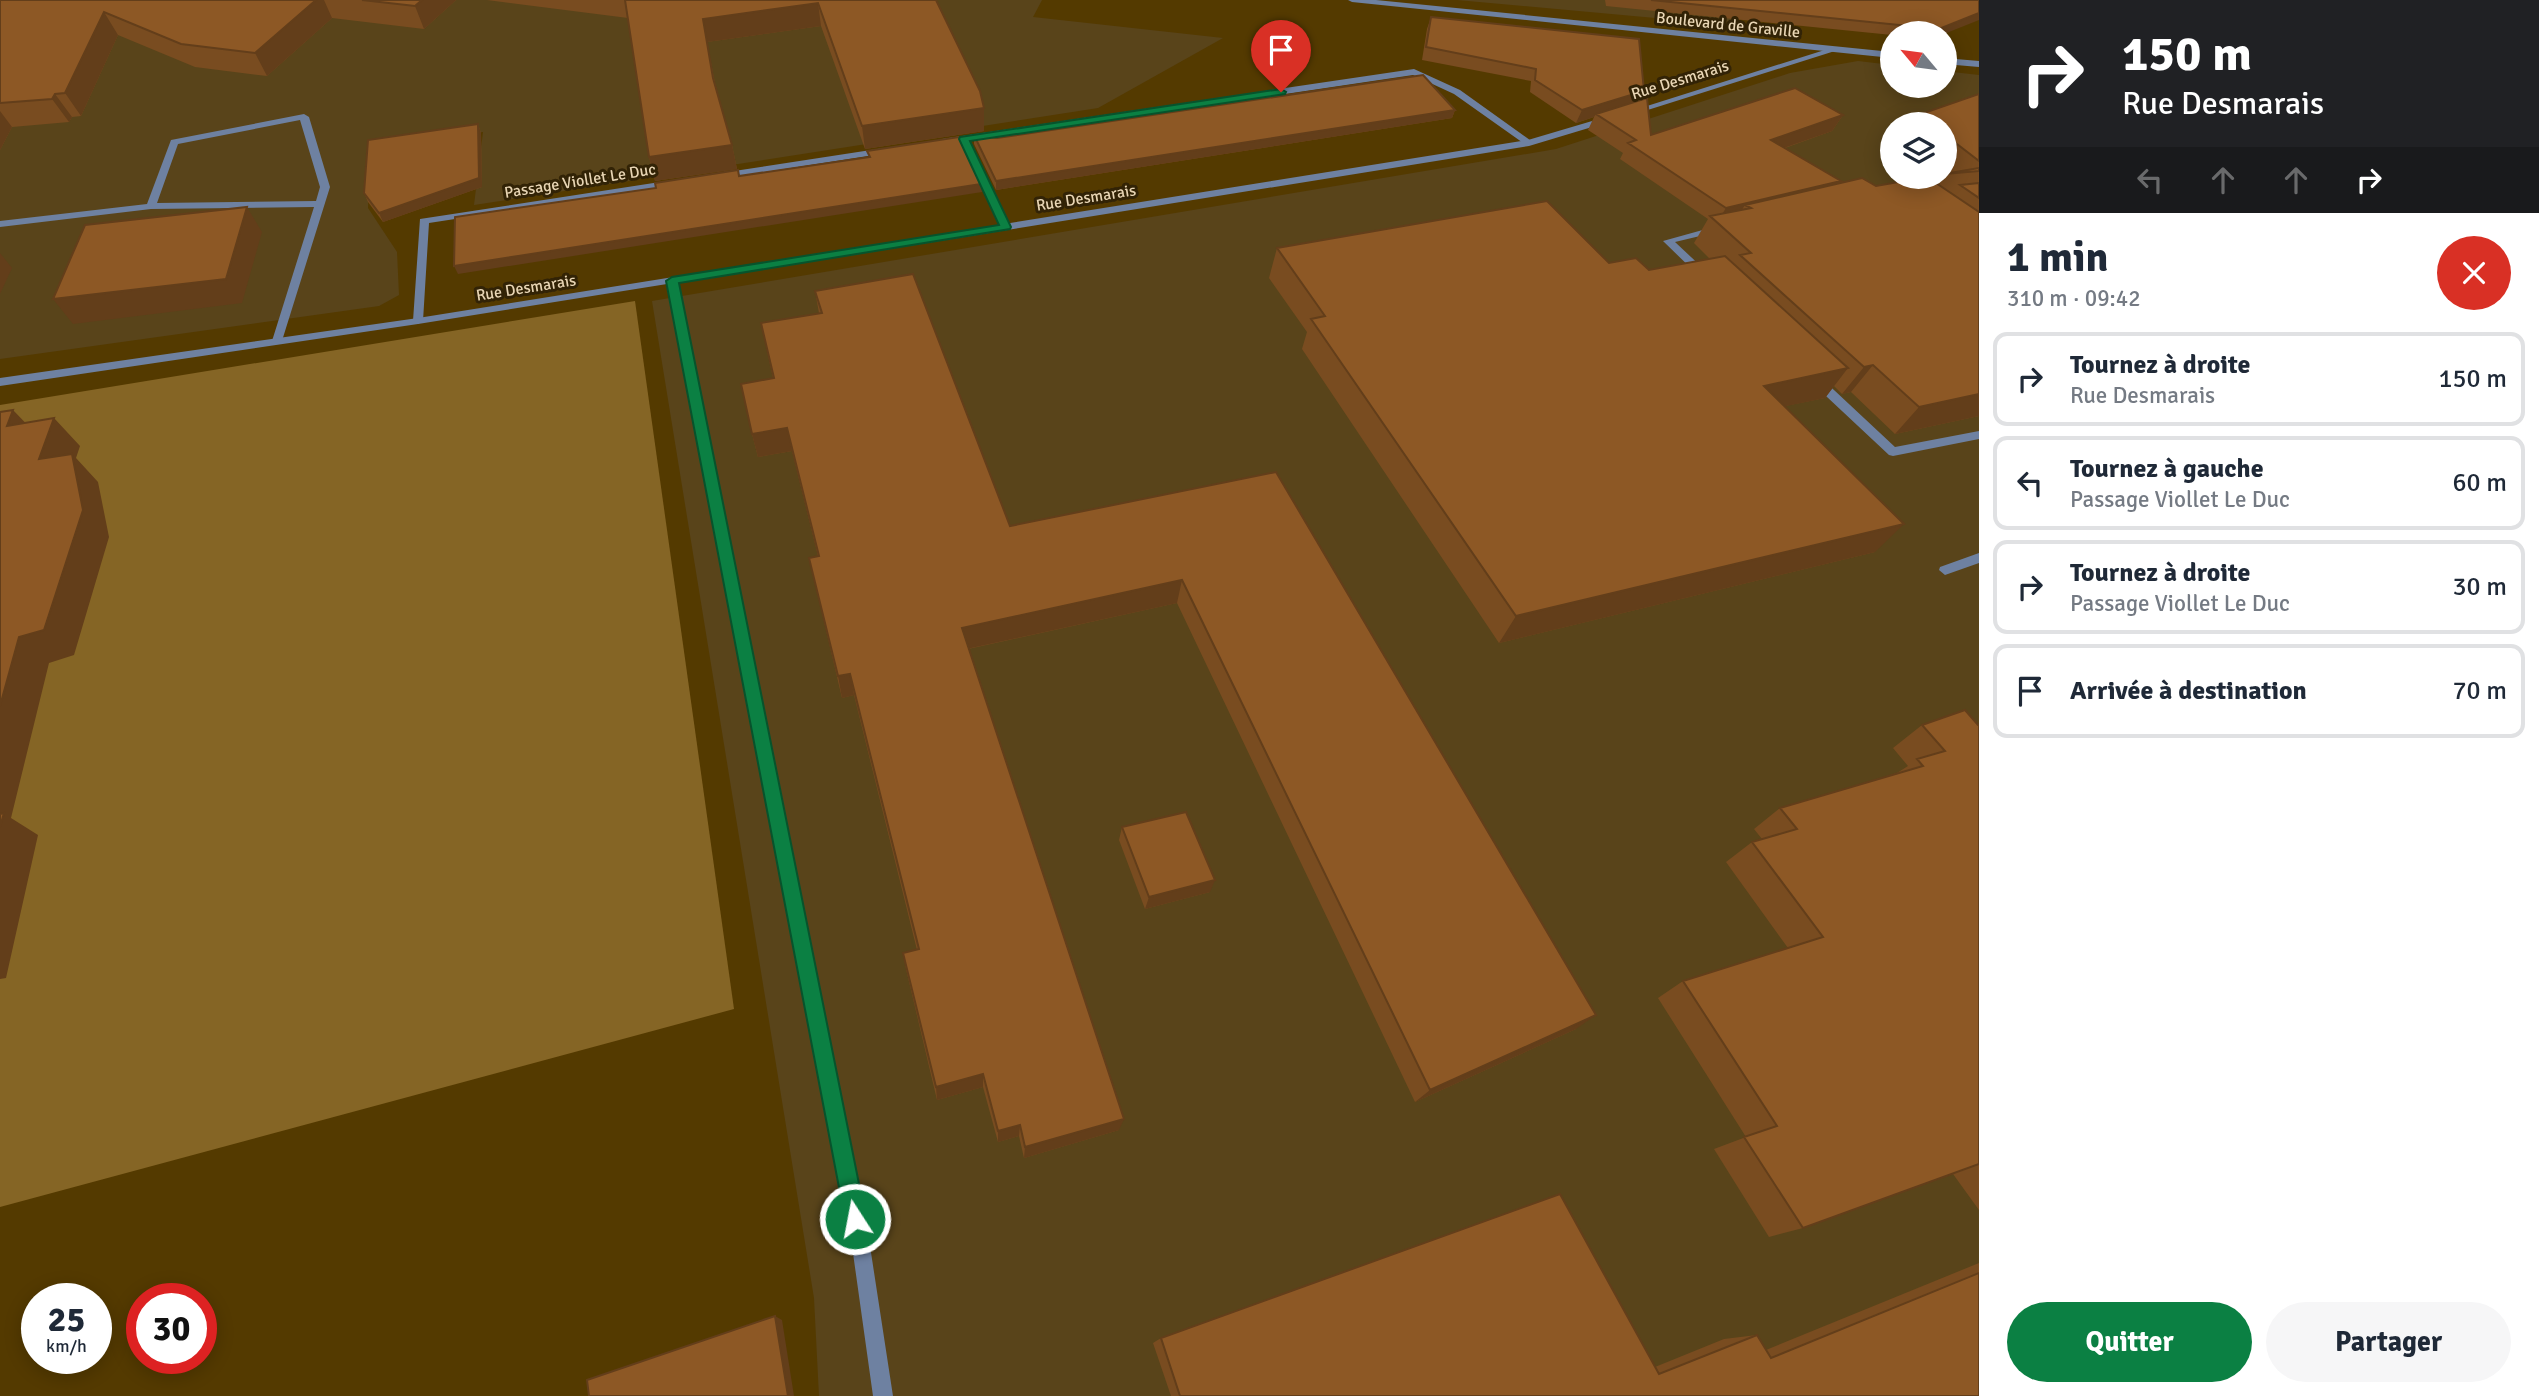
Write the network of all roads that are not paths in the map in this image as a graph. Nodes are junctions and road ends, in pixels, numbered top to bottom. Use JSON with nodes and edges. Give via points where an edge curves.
{"nodes":[{"id":1,"x":1352,"y":0,"type":"edge"},
{"id":2,"x":1835,"y":50,"type":"junction"},
{"id":3,"x":1880,"y":54,"type":"edge"},
{"id":4,"x":1957,"y":62,"type":"edge"},
{"id":5,"x":1979,"y":64,"type":"edge"},
{"id":6,"x":964,"y":139,"type":"junction"},
{"id":7,"x":937,"y":143,"type":"edge"},
{"id":8,"x":1528,"y":143,"type":"junction"},
{"id":9,"x":897,"y":149,"type":"edge"},
{"id":10,"x":708,"y":178,"type":"edge"},
{"id":11,"x":680,"y":182,"type":"edge"},
{"id":12,"x":320,"y":204,"type":"junction"},
{"id":13,"x":150,"y":206,"type":"junction"},
{"id":14,"x":0,"y":224,"type":"edge"},
{"id":15,"x":1735,"y":225,"type":"edge"},
{"id":16,"x":1006,"y":227,"type":"junction"},
{"id":17,"x":672,"y":281,"type":"junction"},
{"id":18,"x":1717,"y":287,"type":"edge"},
{"id":19,"x":418,"y":321,"type":"junction"},
{"id":20,"x":277,"y":341,"type":"junction"},
{"id":21,"x":1805,"y":370,"type":"edge"},
{"id":22,"x":0,"y":382,"type":"edge"},
{"id":23,"x":1979,"y":435,"type":"edge"},
{"id":24,"x":1979,"y":558,"type":"edge"},
{"id":25,"x":1945,"y":570,"type":"dead end"},
{"id":26,"x":883,"y":1396,"type":"edge"}],
"edges":[{"from":1,"to":2,"type":"street","name":"Boulevard de Graville"},
{"from":2,"to":3,"type":"street","name":"Boulevard de Graville"},
{"from":2,"to":8,"type":"street","name":"Rue Desmarais"},
{"from":4,"to":5,"type":"street"},
{"from":6,"to":7,"type":"street"},
{"from":6,"to":8,"type":"street","via":[[1414,72],[1457,92]]},
{"from":6,"to":16,"type":"street"},
{"from":8,"to":16,"type":"street","name":"Rue Desmarais"},
{"from":9,"to":10,"type":"street"},
{"from":11,"to":19,"type":"street","name":"Passage Viollet Le Duc","via":[[424,220]]},
{"from":12,"to":13,"type":"street"},
{"from":12,"to":13,"type":"street","via":[[325,187],[304,117],[174,142]]},
{"from":12,"to":20,"type":"street"},
{"from":13,"to":14,"type":"street"},
{"from":15,"to":18,"type":"street","via":[[1668,241]]},
{"from":16,"to":17,"type":"street","name":"Rue Desmarais"},
{"from":17,"to":19,"type":"street","name":"Rue Desmarais"},
{"from":17,"to":26,"type":"street","via":[[860,1246]]},
{"from":19,"to":20,"type":"street","name":"Rue Desmarais"},
{"from":20,"to":22,"type":"street","name":"Rue Desmarais"},
{"from":21,"to":23,"type":"street","via":[[1893,452]]},
{"from":24,"to":25,"type":"street"}]}
